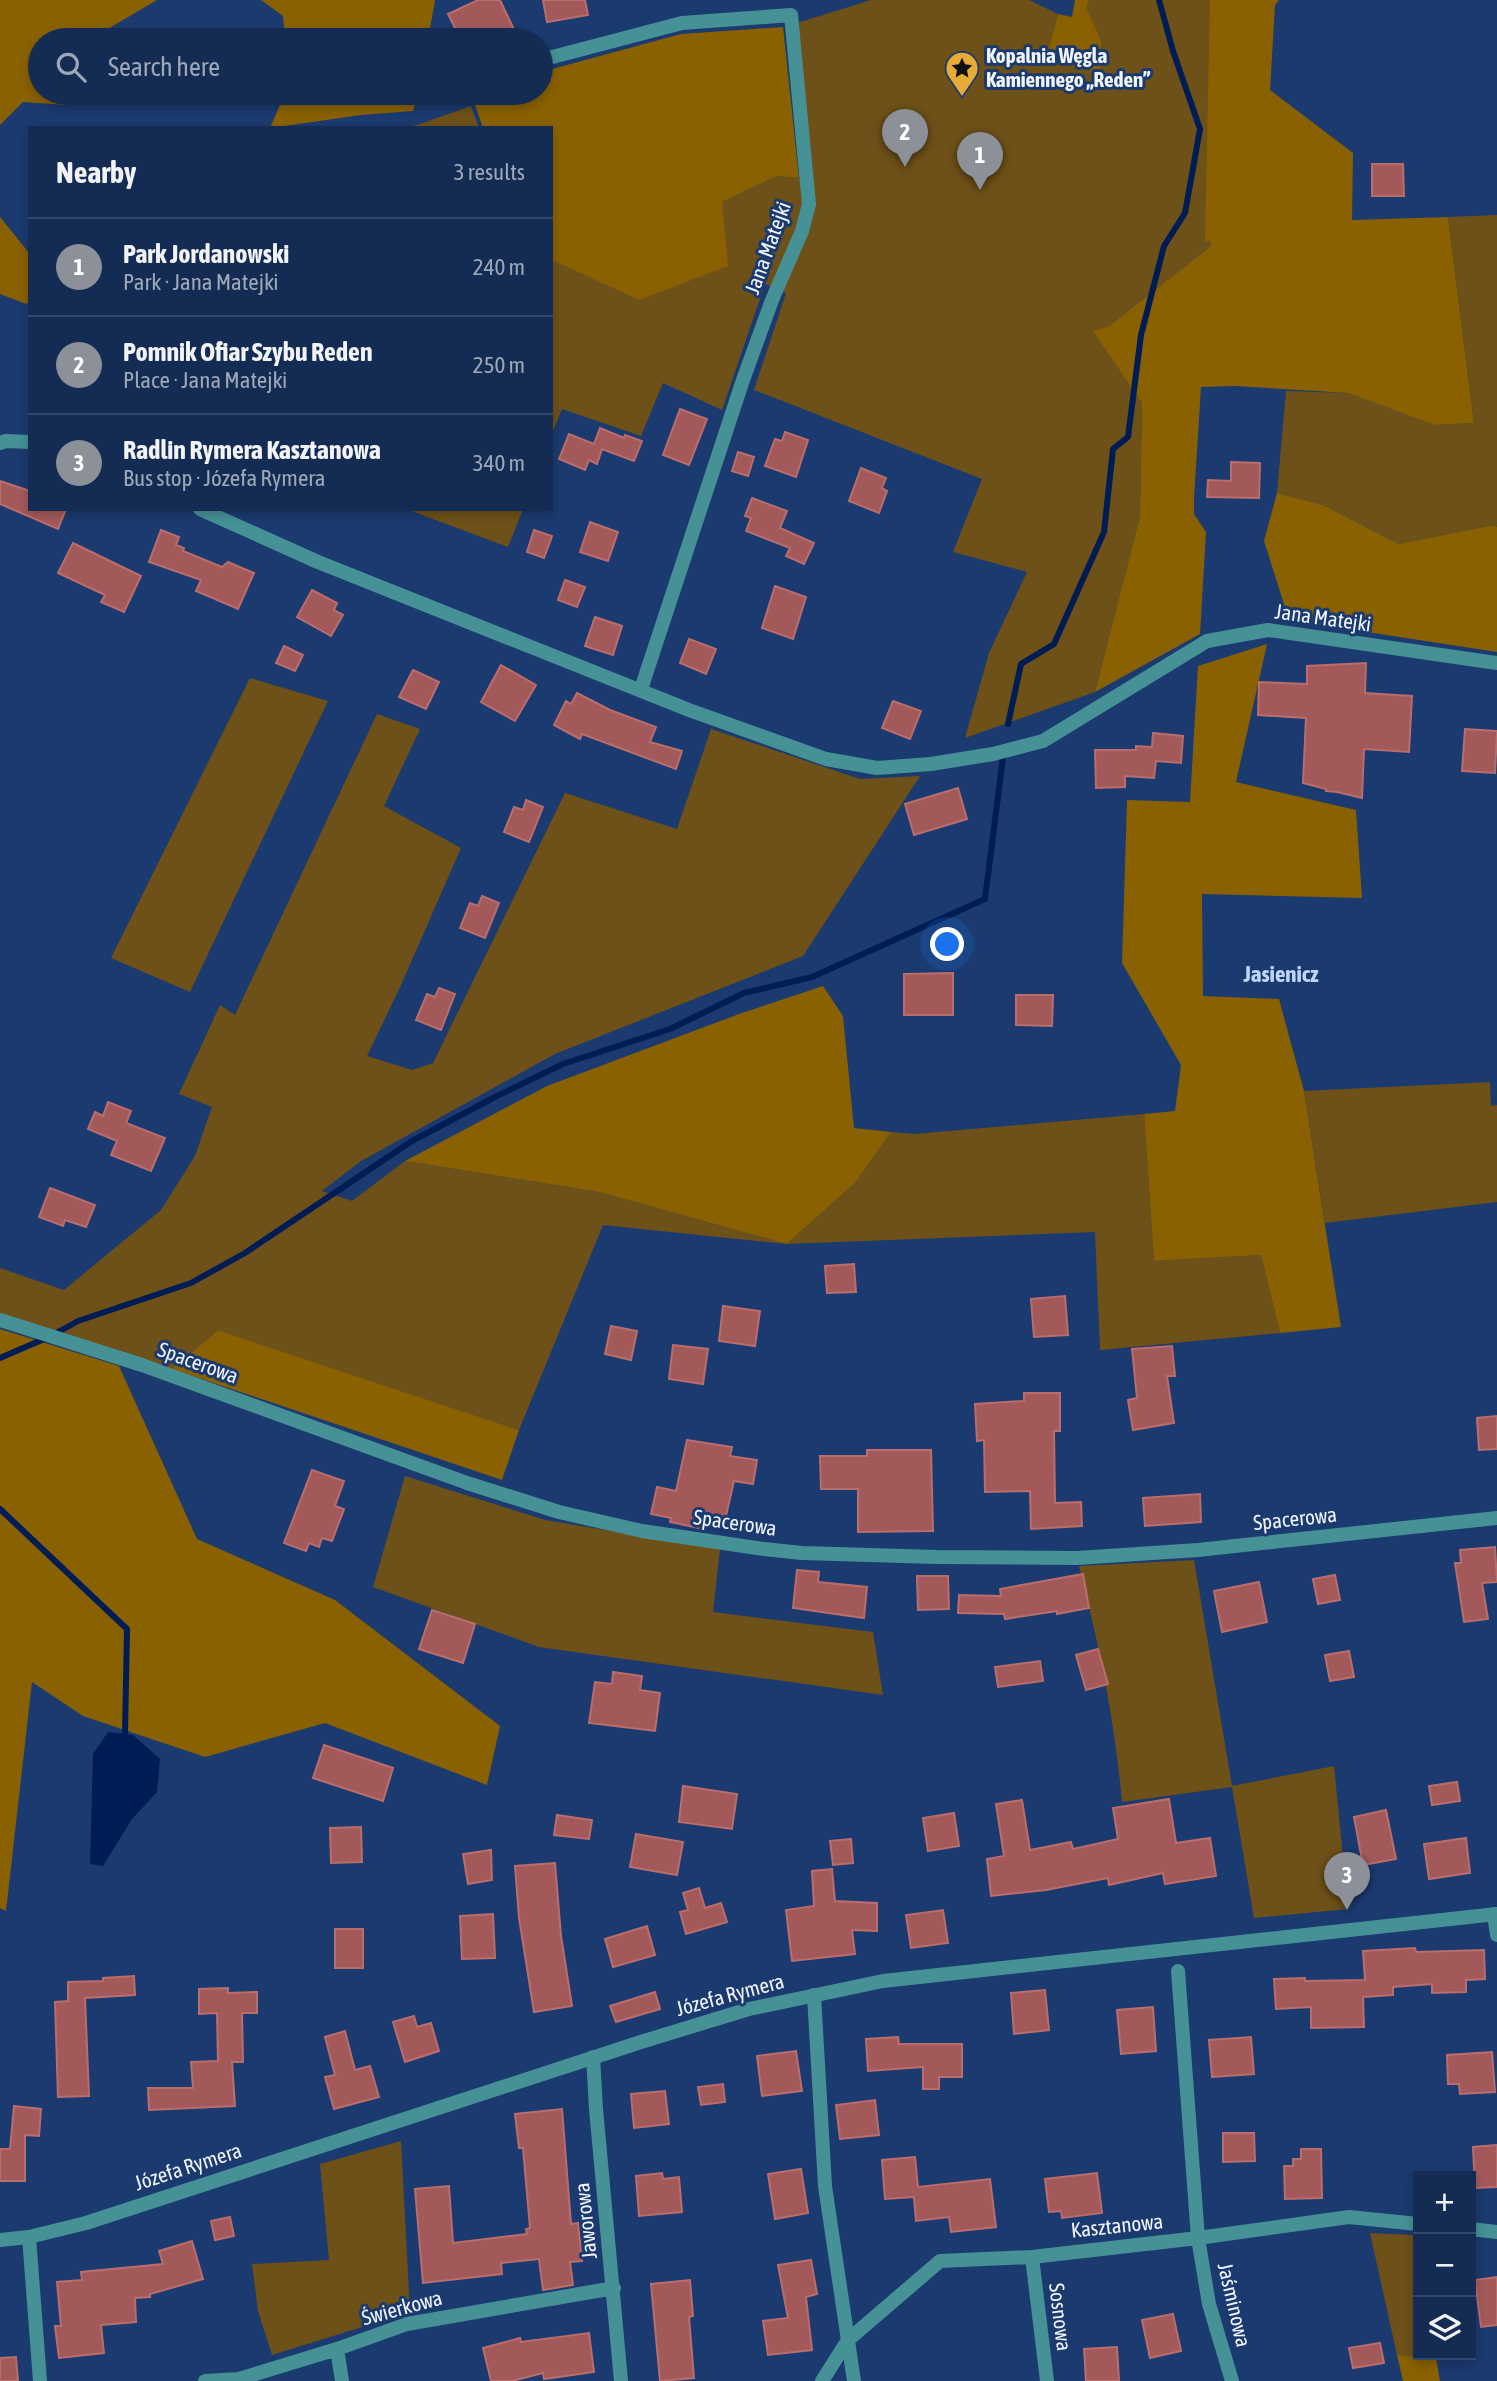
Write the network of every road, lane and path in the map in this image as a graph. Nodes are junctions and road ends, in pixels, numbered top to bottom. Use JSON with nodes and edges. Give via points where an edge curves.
{"nodes":[{"id":1,"x":553,"y":57,"type":"edge"},
{"id":2,"x":28,"y":442,"type":"edge"},
{"id":3,"x":0,"y":443,"type":"edge"},
{"id":4,"x":204,"y":511,"type":"edge"},
{"id":5,"x":1497,"y":663,"type":"edge"},
{"id":6,"x":642,"y":689,"type":"junction"},
{"id":7,"x":0,"y":1320,"type":"edge"},
{"id":8,"x":1497,"y":1518,"type":"edge"},
{"id":9,"x":1496,"y":1914,"type":"edge"},
{"id":10,"x":1497,"y":1936,"type":"edge"},
{"id":11,"x":1178,"y":1971,"type":"dead end"},
{"id":12,"x":814,"y":1995,"type":"junction"},
{"id":13,"x":593,"y":2057,"type":"junction"},
{"id":14,"x":1413,"y":2223,"type":"edge"},
{"id":15,"x":1476,"y":2230,"type":"edge"},
{"id":16,"x":1497,"y":2232,"type":"edge"},
{"id":17,"x":29,"y":2237,"type":"junction"},
{"id":18,"x":1198,"y":2238,"type":"junction"},
{"id":19,"x":0,"y":2240,"type":"edge"},
{"id":20,"x":1032,"y":2257,"type":"junction"},
{"id":21,"x":614,"y":2288,"type":"junction"},
{"id":22,"x":848,"y":2340,"type":"junction"},
{"id":23,"x":337,"y":2349,"type":"junction"},
{"id":24,"x":40,"y":2381,"type":"edge"},
{"id":25,"x":205,"y":2381,"type":"edge"},
{"id":26,"x":342,"y":2381,"type":"edge"},
{"id":27,"x":621,"y":2381,"type":"edge"},
{"id":28,"x":822,"y":2381,"type":"edge"},
{"id":29,"x":853,"y":2381,"type":"edge"},
{"id":30,"x":1047,"y":2381,"type":"edge"},
{"id":31,"x":1232,"y":2381,"type":"edge"}],
"edges":[{"from":1,"to":6,"type":"street","name":"Jana Matejki","via":[[682,23],[791,15],[808,204],[802,231],[743,380]]},
{"from":2,"to":3,"type":"street"},
{"from":4,"to":6,"type":"street","name":"Jana Matejki","via":[[318,562]]},
{"from":5,"to":6,"type":"street","name":"Jana Matejki","via":[[1268,629],[1208,641],[1043,741],[931,765],[877,768],[826,759]]},
{"from":7,"to":8,"type":"street","name":"Spacerowa","via":[[142,1365],[559,1512],[642,1531],[754,1548],[802,1553],[1077,1558],[1198,1550]]},
{"from":9,"to":10,"type":"street"},
{"from":9,"to":12,"type":"street","name":"Józefa Rymera","via":[[883,1981]]},
{"from":11,"to":18,"type":"street","name":"Jaśminowa"},
{"from":12,"to":13,"type":"street","name":"Józefa Rymera","via":[[749,2009]]},
{"from":12,"to":22,"type":"street","via":[[825,2186]]},
{"from":13,"to":17,"type":"street","name":"Józefa Rymera","via":[[86,2223]]},
{"from":13,"to":21,"type":"street","name":"Jaworowa"},
{"from":14,"to":18,"type":"street","name":"Kasztanowa","via":[[1349,2217]]},
{"from":15,"to":16,"type":"street"},
{"from":17,"to":19,"type":"street","name":"Józefa Rymera"},
{"from":17,"to":24,"type":"street"},
{"from":18,"to":20,"type":"street","name":"Kasztanowa"},
{"from":18,"to":31,"type":"street","name":"Jaśminowa","via":[[1209,2304]]},
{"from":20,"to":22,"type":"street","name":"Kasztanowa","via":[[940,2261]]},
{"from":20,"to":30,"type":"street","name":"Sosnowa"},
{"from":21,"to":23,"type":"street","name":"Świerkowa","via":[[407,2324]]},
{"from":21,"to":27,"type":"street","name":"Jaworowa"},
{"from":22,"to":28,"type":"street","name":"Kasztanowa"},
{"from":22,"to":29,"type":"street"},
{"from":23,"to":25,"type":"street","name":"Świerkowa","via":[[239,2379]]},
{"from":23,"to":26,"type":"street"}]}
